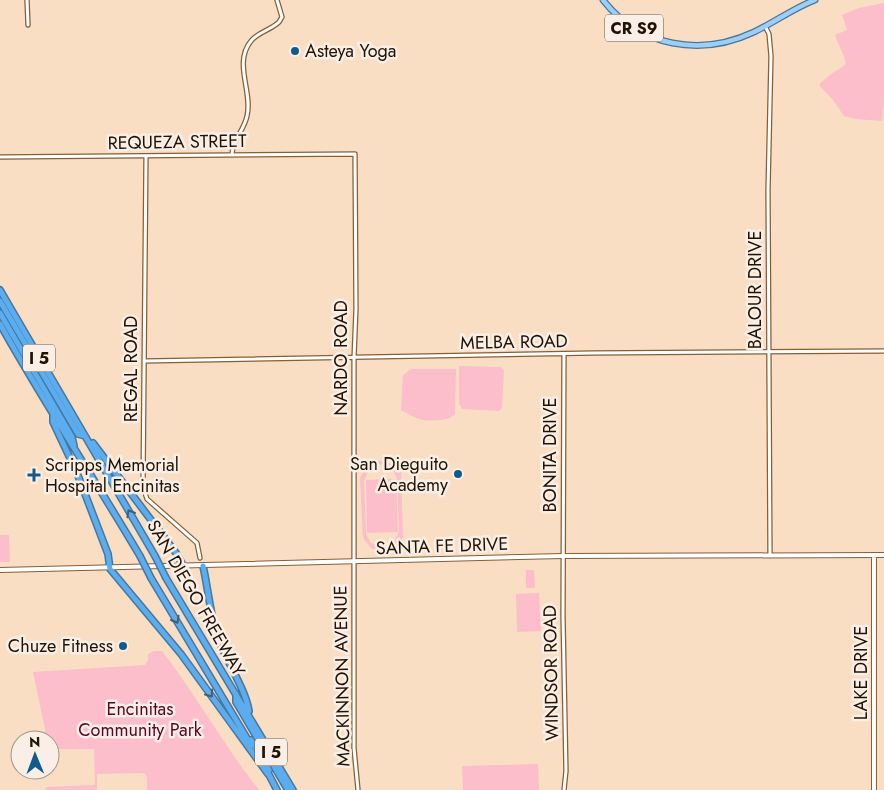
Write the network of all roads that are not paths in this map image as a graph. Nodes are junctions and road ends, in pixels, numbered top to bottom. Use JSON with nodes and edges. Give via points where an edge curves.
{"nodes":[{"id":1,"x":28,"y":0,"type":"edge"},
{"id":2,"x":277,"y":0,"type":"edge"},
{"id":3,"x":603,"y":0,"type":"edge"},
{"id":4,"x":815,"y":0,"type":"edge"},
{"id":5,"x":28,"y":25,"type":"dead end"},
{"id":6,"x":765,"y":26,"type":"junction"},
{"id":7,"x":355,"y":154,"type":"joint"},
{"id":8,"x":232,"y":155,"type":"junction"},
{"id":9,"x":0,"y":157,"type":"edge"},
{"id":10,"x":146,"y":157,"type":"junction"},
{"id":11,"x":0,"y":290,"type":"edge"},
{"id":12,"x":0,"y":301,"type":"edge"},
{"id":13,"x":0,"y":313,"type":"edge"},
{"id":14,"x":0,"y":324,"type":"edge"},
{"id":15,"x":768,"y":351,"type":"junction"},
{"id":16,"x":884,"y":351,"type":"edge"},
{"id":17,"x":564,"y":354,"type":"junction"},
{"id":18,"x":354,"y":358,"type":"junction"},
{"id":19,"x":145,"y":361,"type":"junction"},
{"id":20,"x":53,"y":413,"type":"junction"},
{"id":21,"x":79,"y":425,"type":"junction"},
{"id":22,"x":85,"y":436,"type":"junction"},
{"id":23,"x":74,"y":449,"type":"junction"},
{"id":24,"x":770,"y":555,"type":"junction"},
{"id":25,"x":874,"y":555,"type":"junction"},
{"id":26,"x":884,"y":555,"type":"edge"},
{"id":27,"x":563,"y":556,"type":"junction"},
{"id":28,"x":200,"y":558,"type":"dead end"},
{"id":29,"x":355,"y":562,"type":"junction"},
{"id":30,"x":203,"y":566,"type":"junction"},
{"id":31,"x":184,"y":567,"type":"junction"},
{"id":32,"x":110,"y":569,"type":"junction"},
{"id":33,"x":0,"y":570,"type":"edge"},
{"id":34,"x":236,"y":693,"type":"junction"},
{"id":35,"x":224,"y":701,"type":"junction"},
{"id":36,"x":249,"y":714,"type":"junction"},
{"id":37,"x":268,"y":774,"type":"junction"},
{"id":38,"x":279,"y":790,"type":"edge"},
{"id":39,"x":288,"y":790,"type":"edge"},
{"id":40,"x":293,"y":790,"type":"edge"},
{"id":41,"x":358,"y":790,"type":"edge"},
{"id":42,"x":564,"y":790,"type":"edge"},
{"id":43,"x":874,"y":790,"type":"edge"}],
"edges":[{"from":1,"to":5,"type":"street"},
{"from":2,"to":8,"type":"street","via":[[282,17],[251,41],[244,56],[248,112],[232,145]]},
{"from":3,"to":6,"type":"main road","number":"CR S9","via":[[636,30],[680,45],[733,40]]},
{"from":4,"to":6,"type":"main road","number":"CR S9"},
{"from":6,"to":15,"type":"street","name":"BALOUR DRIVE","via":[[771,56]]},
{"from":7,"to":8,"type":"street","name":"REQUEZA STREET"},
{"from":7,"to":18,"type":"street","name":"NARDO ROAD"},
{"from":8,"to":10,"type":"street","name":"REQUEZA STREET"},
{"from":9,"to":10,"type":"street","name":"REQUEZA STREET"},
{"from":10,"to":19,"type":"street","name":"REGAL ROAD"},
{"from":11,"to":21,"type":"highway","name":"SAN DIEGO FREEWAY","number":"I 5"},
{"from":12,"to":22,"type":"highway","via":[[78,434]]},
{"from":13,"to":23,"type":"highway","via":[[72,437]]},
{"from":14,"to":20,"type":"highway","name":"SAN DIEGO FREEWAY","number":"I 5"},
{"from":15,"to":16,"type":"street","name":"MELBA ROAD"},
{"from":15,"to":17,"type":"street","name":"MELBA ROAD"},
{"from":15,"to":24,"type":"street","name":"BALOUR DRIVE"},
{"from":17,"to":18,"type":"street","name":"MELBA ROAD"},
{"from":17,"to":27,"type":"street","name":"BONITA DRIVE"},
{"from":18,"to":19,"type":"street","name":"MELBA ROAD"},
{"from":18,"to":29,"type":"street","name":"NARDO ROAD"},
{"from":19,"to":28,"type":"street","name":"REGAL ROAD","via":[[144,493],[192,538]]},
{"from":20,"to":23,"type":"highway","name":"SAN DIEGO FREEWAY","number":"I 5"},
{"from":20,"to":32,"type":"highway","via":[[53,422],[77,473],[108,554]]},
{"from":21,"to":22,"type":"highway","name":"SAN DIEGO FREEWAY","number":"I 5"},
{"from":21,"to":31,"type":"highway"},
{"from":34,"to":22,"type":"highway","name":"SAN DIEGO FREEWAY","number":"I 5","one_way":true,"bridge":true,"via":[[188,618]]},
{"from":23,"to":35,"type":"highway","name":"SAN DIEGO FREEWAY","number":"I 5","one_way":true,"bridge":true,"via":[[93,476]]},
{"from":24,"to":25,"type":"main road","name":"SANTA FE DRIVE"},
{"from":24,"to":27,"type":"main road","name":"SANTA FE DRIVE"},
{"from":25,"to":26,"type":"main road","name":"SANTA FE DRIVE"},
{"from":25,"to":43,"type":"main road","name":"LAKE DRIVE"},
{"from":27,"to":29,"type":"main road","name":"SANTA FE DRIVE"},
{"from":27,"to":42,"type":"street","name":"WINDSOR ROAD"},
{"from":29,"to":30,"type":"main road","name":"SANTA FE DRIVE"},
{"from":29,"to":41,"type":"street","name":"MACKINNON AVENUE","via":[[354,748]]},
{"from":30,"to":31,"type":"main road","name":"SANTA FE DRIVE"},
{"from":30,"to":36,"type":"highway","via":[[216,633],[247,702]]},
{"from":31,"to":32,"type":"main road","name":"SANTA FE DRIVE"},
{"from":32,"to":33,"type":"main road","name":"SANTA FE DRIVE"},
{"from":32,"to":37,"type":"highway","one_way":true,"via":[[181,654]]},
{"from":34,"to":36,"type":"highway","name":"SAN DIEGO FREEWAY","number":"I 5"},
{"from":34,"to":39,"type":"highway","via":[[236,702]]},
{"from":35,"to":37,"type":"highway","name":"SAN DIEGO FREEWAY","number":"I 5"},
{"from":35,"to":38,"type":"highway","via":[[231,706]]},
{"from":36,"to":40,"type":"highway","name":"SAN DIEGO FREEWAY","number":"I 5"},
{"from":37,"to":38,"type":"highway","name":"SAN DIEGO FREEWAY","number":"I 5"}]}
